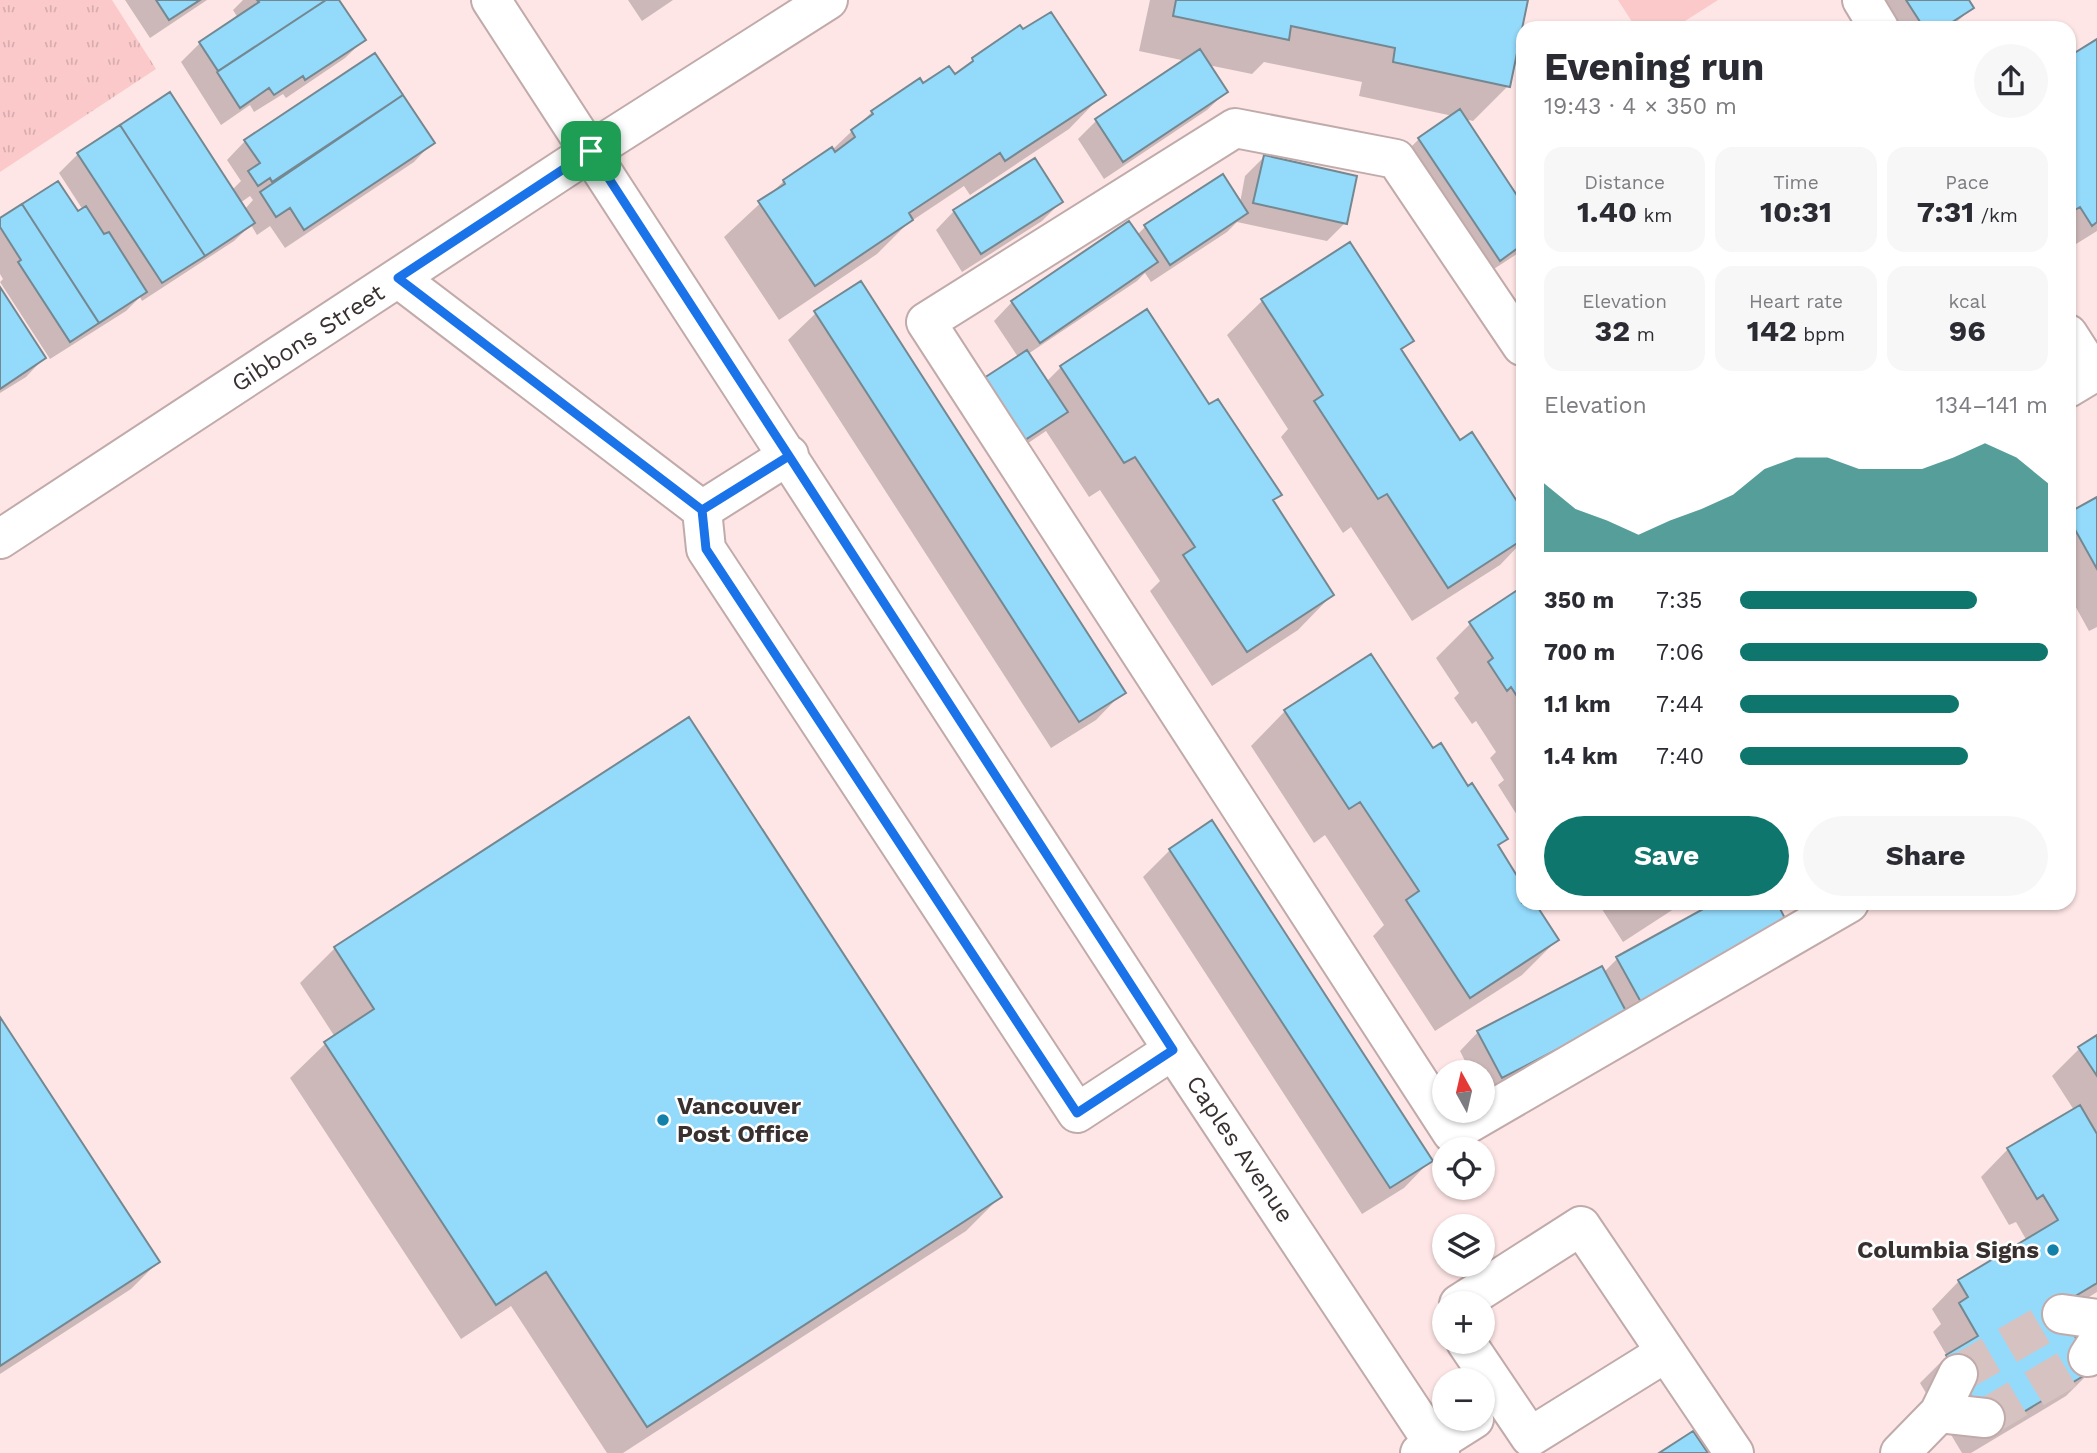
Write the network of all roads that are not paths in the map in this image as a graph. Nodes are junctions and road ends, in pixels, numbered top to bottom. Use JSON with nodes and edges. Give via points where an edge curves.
{"nodes":[{"id":1,"x":491,"y":0,"type":"edge"},
{"id":2,"x":828,"y":0,"type":"edge"},
{"id":3,"x":1862,"y":0,"type":"edge"},
{"id":4,"x":1875,"y":21,"type":"edge"},
{"id":5,"x":591,"y":151,"type":"junction"},
{"id":6,"x":398,"y":278,"type":"junction"},
{"id":7,"x":1516,"y":337,"type":"edge"},
{"id":8,"x":2076,"y":353,"type":"edge"},
{"id":9,"x":2086,"y":377,"type":"edge"},
{"id":10,"x":789,"y":456,"type":"junction"},
{"id":11,"x":702,"y":510,"type":"junction"},
{"id":12,"x":0,"y":539,"type":"edge"},
{"id":13,"x":1837,"y":910,"type":"edge"},
{"id":14,"x":1173,"y":1050,"type":"junction"},
{"id":15,"x":1479,"y":1291,"type":"edge"},
{"id":16,"x":1665,"y":1353,"type":"junction"},
{"id":17,"x":1958,"y":1374,"type":"tunnel mouth"},
{"id":18,"x":1939,"y":1413,"type":"junction"},
{"id":19,"x":1495,"y":1416,"type":"edge"},
{"id":20,"x":1985,"y":1418,"type":"tunnel mouth"},
{"id":21,"x":1459,"y":1431,"type":"edge"},
{"id":22,"x":1432,"y":1450,"type":"edge"},
{"id":23,"x":1734,"y":1453,"type":"edge"},
{"id":24,"x":1900,"y":1453,"type":"edge"}],
"edges":[{"from":1,"to":5,"type":"street","name":"Caples Avenue"},
{"from":2,"to":5,"type":"street","name":"Gibbons Street"},
{"from":3,"to":4,"type":"street"},
{"from":5,"to":6,"type":"street","name":"Gibbons Street"},
{"from":5,"to":10,"type":"street","name":"Caples Avenue"},
{"from":6,"to":11,"type":"street"},
{"from":6,"to":12,"type":"street","name":"Gibbons Street"},
{"from":7,"to":13,"type":"street","via":[[1396,159],[1235,128],[926,322],[1452,1133]]},
{"from":8,"to":9,"type":"street"},
{"from":10,"to":11,"type":"street"},
{"from":10,"to":14,"type":"street","name":"Caples Avenue"},
{"from":11,"to":14,"type":"street","via":[[706,549],[1077,1113]]},
{"from":14,"to":22,"type":"street","name":"Caples Avenue"},
{"from":15,"to":16,"type":"street","via":[[1581,1226]]},
{"from":16,"to":19,"type":"street","via":[[1530,1437]]},
{"from":16,"to":23,"type":"street"},
{"from":17,"to":18,"type":"street"},
{"from":18,"to":20,"type":"street"},
{"from":18,"to":24,"type":"street"},
{"from":21,"to":22,"type":"street"}]}
